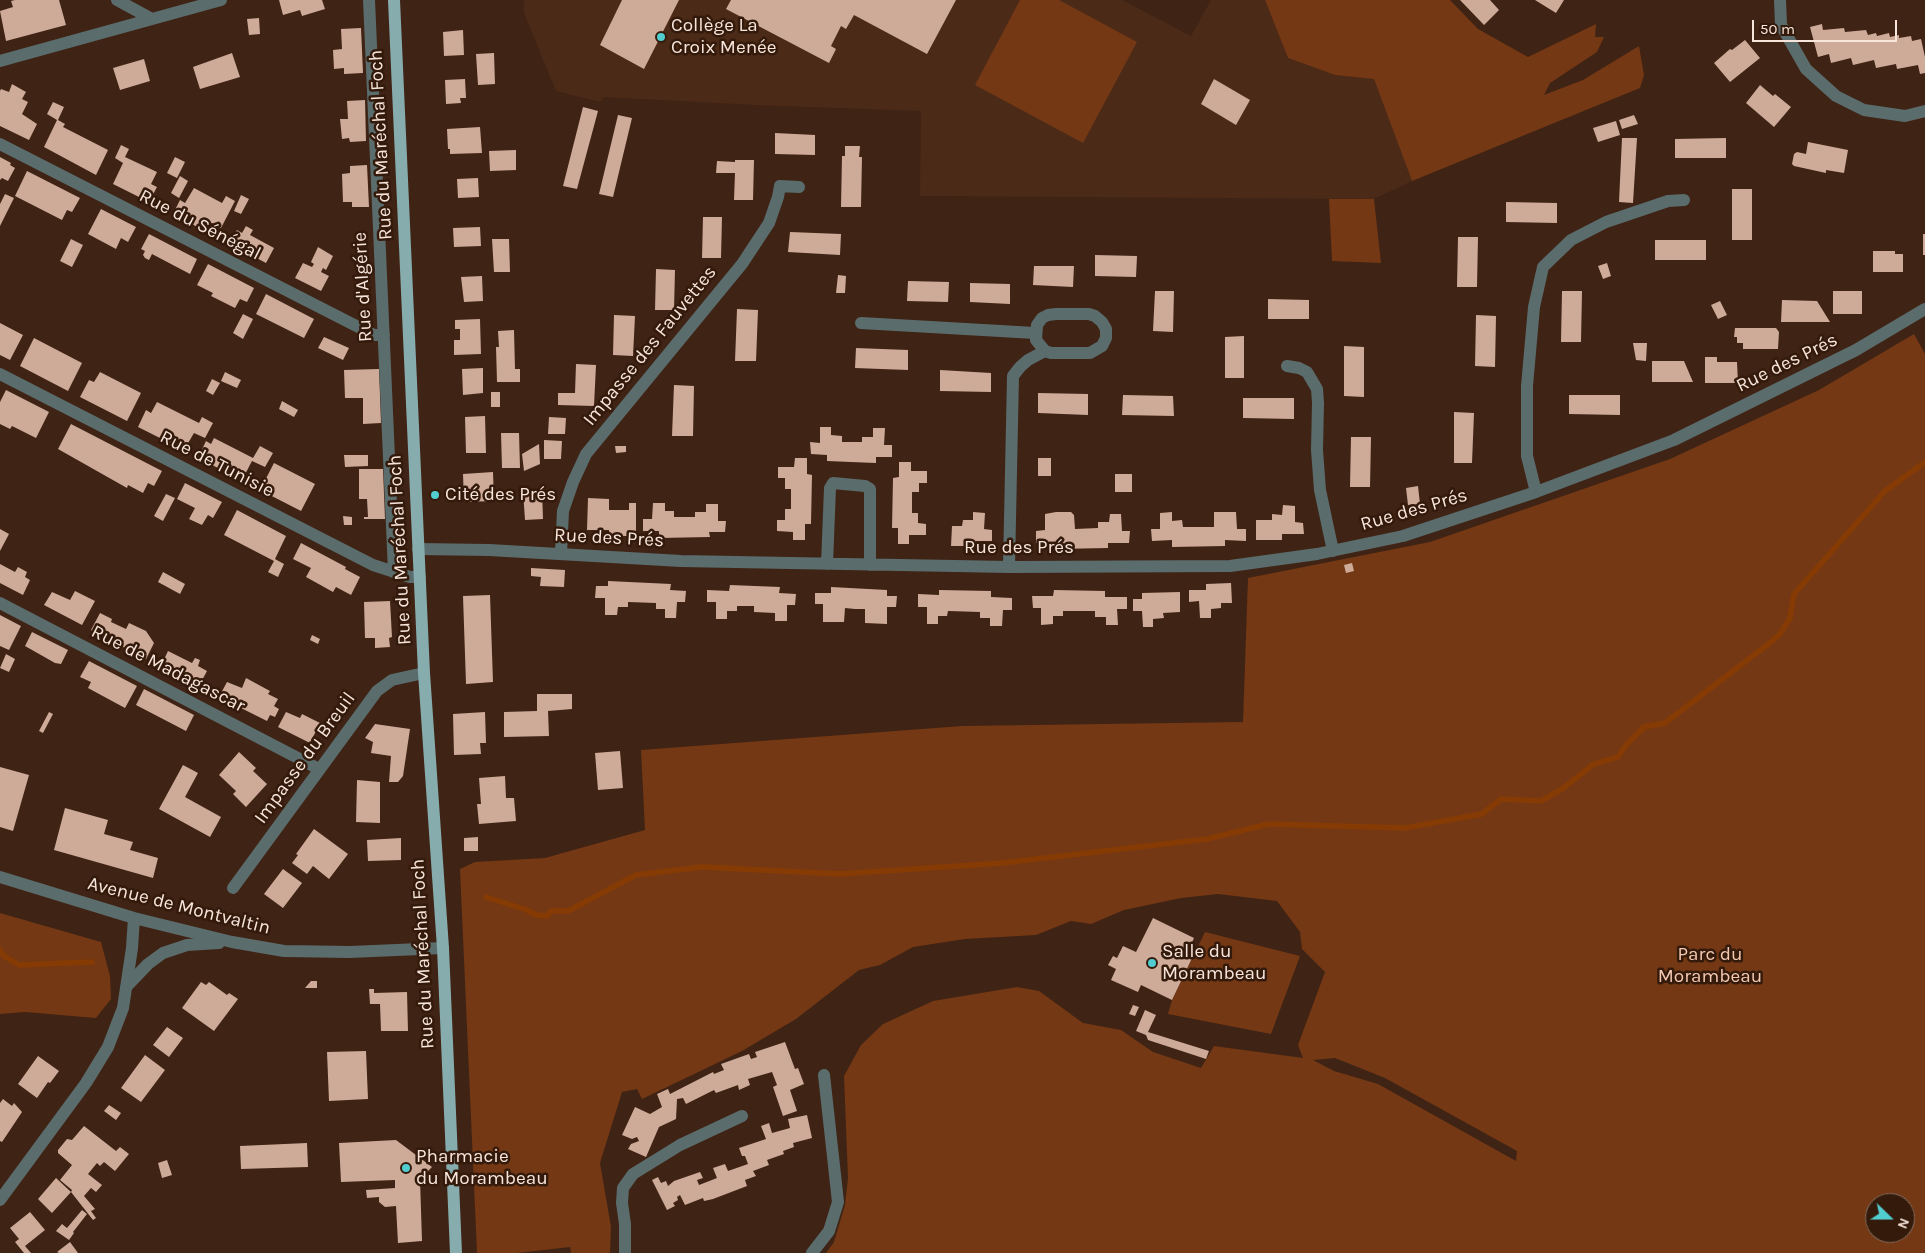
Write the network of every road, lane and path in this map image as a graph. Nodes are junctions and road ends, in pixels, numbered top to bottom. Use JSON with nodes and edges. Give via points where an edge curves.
{"nodes":[{"id":1,"x":117,"y":0,"type":"edge"},
{"id":2,"x":221,"y":0,"type":"edge"},
{"id":3,"x":369,"y":0,"type":"edge"},
{"id":4,"x":394,"y":0,"type":"edge"},
{"id":5,"x":1780,"y":0,"type":"edge"},
{"id":6,"x":152,"y":20,"type":"junction"},
{"id":7,"x":0,"y":61,"type":"edge"},
{"id":8,"x":1925,"y":112,"type":"edge"},
{"id":9,"x":0,"y":144,"type":"edge"},
{"id":10,"x":800,"y":187,"type":"dead end"},
{"id":11,"x":1684,"y":200,"type":"dead end"},
{"id":12,"x":1925,"y":309,"type":"edge"},
{"id":13,"x":860,"y":323,"type":"dead end"},
{"id":14,"x":1035,"y":333,"type":"junction"},
{"id":15,"x":384,"y":335,"type":"junction"},
{"id":16,"x":1045,"y":351,"type":"junction"},
{"id":17,"x":1287,"y":366,"type":"dead end"},
{"id":18,"x":0,"y":374,"type":"edge"},
{"id":19,"x":1536,"y":492,"type":"junction"},
{"id":20,"x":418,"y":549,"type":"junction"},
{"id":21,"x":1333,"y":551,"type":"junction"},
{"id":22,"x":561,"y":554,"type":"junction"},
{"id":23,"x":828,"y":564,"type":"junction"},
{"id":24,"x":870,"y":565,"type":"junction"},
{"id":25,"x":1009,"y":566,"type":"junction"},
{"id":26,"x":394,"y":572,"type":"junction"},
{"id":27,"x":420,"y":576,"type":"junction"},
{"id":28,"x":0,"y":603,"type":"edge"},
{"id":29,"x":424,"y":673,"type":"junction"},
{"id":30,"x":319,"y":769,"type":"junction"},
{"id":31,"x":0,"y":877,"type":"edge"},
{"id":32,"x":233,"y":888,"type":"dead end"},
{"id":33,"x":134,"y":918,"type":"junction"},
{"id":34,"x":232,"y":942,"type":"junction"},
{"id":35,"x":443,"y":948,"type":"junction"},
{"id":36,"x":126,"y":987,"type":"junction"},
{"id":37,"x":824,"y":1075,"type":"dead end"},
{"id":38,"x":742,"y":1116,"type":"dead end"},
{"id":39,"x":0,"y":1200,"type":"edge"},
{"id":40,"x":456,"y":1253,"type":"edge"},
{"id":41,"x":625,"y":1253,"type":"edge"},
{"id":42,"x":812,"y":1253,"type":"edge"}],
"edges":[{"from":1,"to":6,"type":"street"},
{"from":2,"to":6,"type":"street"},
{"from":3,"to":15,"type":"street","name":"Rue d'Algérie"},
{"from":4,"to":20,"type":"main road","name":"Rue du Maréchal Foch"},
{"from":5,"to":8,"type":"street","via":[[1781,25],[1806,69],[1836,96],[1864,110],[1904,116]]},
{"from":6,"to":7,"type":"street"},
{"from":9,"to":15,"type":"street","name":"Rue du Sénégal","via":[[374,335]]},
{"from":10,"to":22,"type":"street","name":"Impasse des Fauvettes","via":[[780,186],[768,223],[742,264],[586,454],[572,482],[563,511]]},
{"from":11,"to":19,"type":"street","via":[[1606,222],[1571,240],[1543,267],[1534,307],[1527,386],[1527,456]]},
{"from":12,"to":19,"type":"street","name":"Rue des Prés","via":[[1856,350],[1674,440]]},
{"from":13,"to":14,"type":"street"},
{"from":14,"to":16,"type":"street","via":[[1038,345]]},
{"from":14,"to":16,"type":"street","via":[[1042,318],[1056,314],[1089,314],[1102,322],[1106,329],[1102,346],[1090,353]]},
{"from":15,"to":26,"type":"street","name":"Rue d'Algérie"},
{"from":16,"to":25,"type":"street","via":[[1028,360],[1014,376]]},
{"from":17,"to":21,"type":"street","via":[[1307,372],[1317,389],[1320,490]]},
{"from":18,"to":26,"type":"street","name":"Rue de Tunisie","via":[[373,565]]},
{"from":19,"to":21,"type":"street","name":"Rue des Prés","via":[[1403,536]]},
{"from":20,"to":22,"type":"street","name":"Rue des Prés"},
{"from":20,"to":27,"type":"main road","name":"Rue du Maréchal Foch"},
{"from":21,"to":25,"type":"street","name":"Rue des Prés","via":[[1230,566]]},
{"from":22,"to":23,"type":"street","name":"Rue des Prés","via":[[681,561]]},
{"from":23,"to":24,"type":"street","name":"Rue des Prés"},
{"from":23,"to":24,"type":"street","via":[[830,488],[833,483],[870,489]]},
{"from":24,"to":25,"type":"street","name":"Rue des Prés"},
{"from":26,"to":27,"type":"street","name":"Rue de Tunisie","via":[[410,577]]},
{"from":27,"to":29,"type":"main road","name":"Rue du Maréchal Foch"},
{"from":28,"to":30,"type":"street","name":"Rue de Madagascar"},
{"from":29,"to":30,"type":"street","name":"Impasse du Breuil","via":[[392,680],[377,691]]},
{"from":29,"to":35,"type":"main road","name":"Rue du Maréchal Foch"},
{"from":30,"to":32,"type":"street","name":"Impasse du Breuil"},
{"from":31,"to":33,"type":"street","name":"Avenue de Montvaltin"},
{"from":33,"to":34,"type":"street","name":"Avenue de Montvaltin"},
{"from":33,"to":36,"type":"street"},
{"from":34,"to":35,"type":"street","name":"Avenue de Montvaltin","via":[[284,951]]},
{"from":34,"to":36,"type":"street","via":[[187,945],[163,953]]},
{"from":35,"to":40,"type":"main road","name":"Rue du Maréchal Foch"},
{"from":36,"to":39,"type":"street","via":[[123,1008],[100,1062]]},
{"from":37,"to":42,"type":"street","via":[[838,1202],[829,1231]]},
{"from":38,"to":41,"type":"street","via":[[680,1145],[633,1174],[623,1188]]}]}
